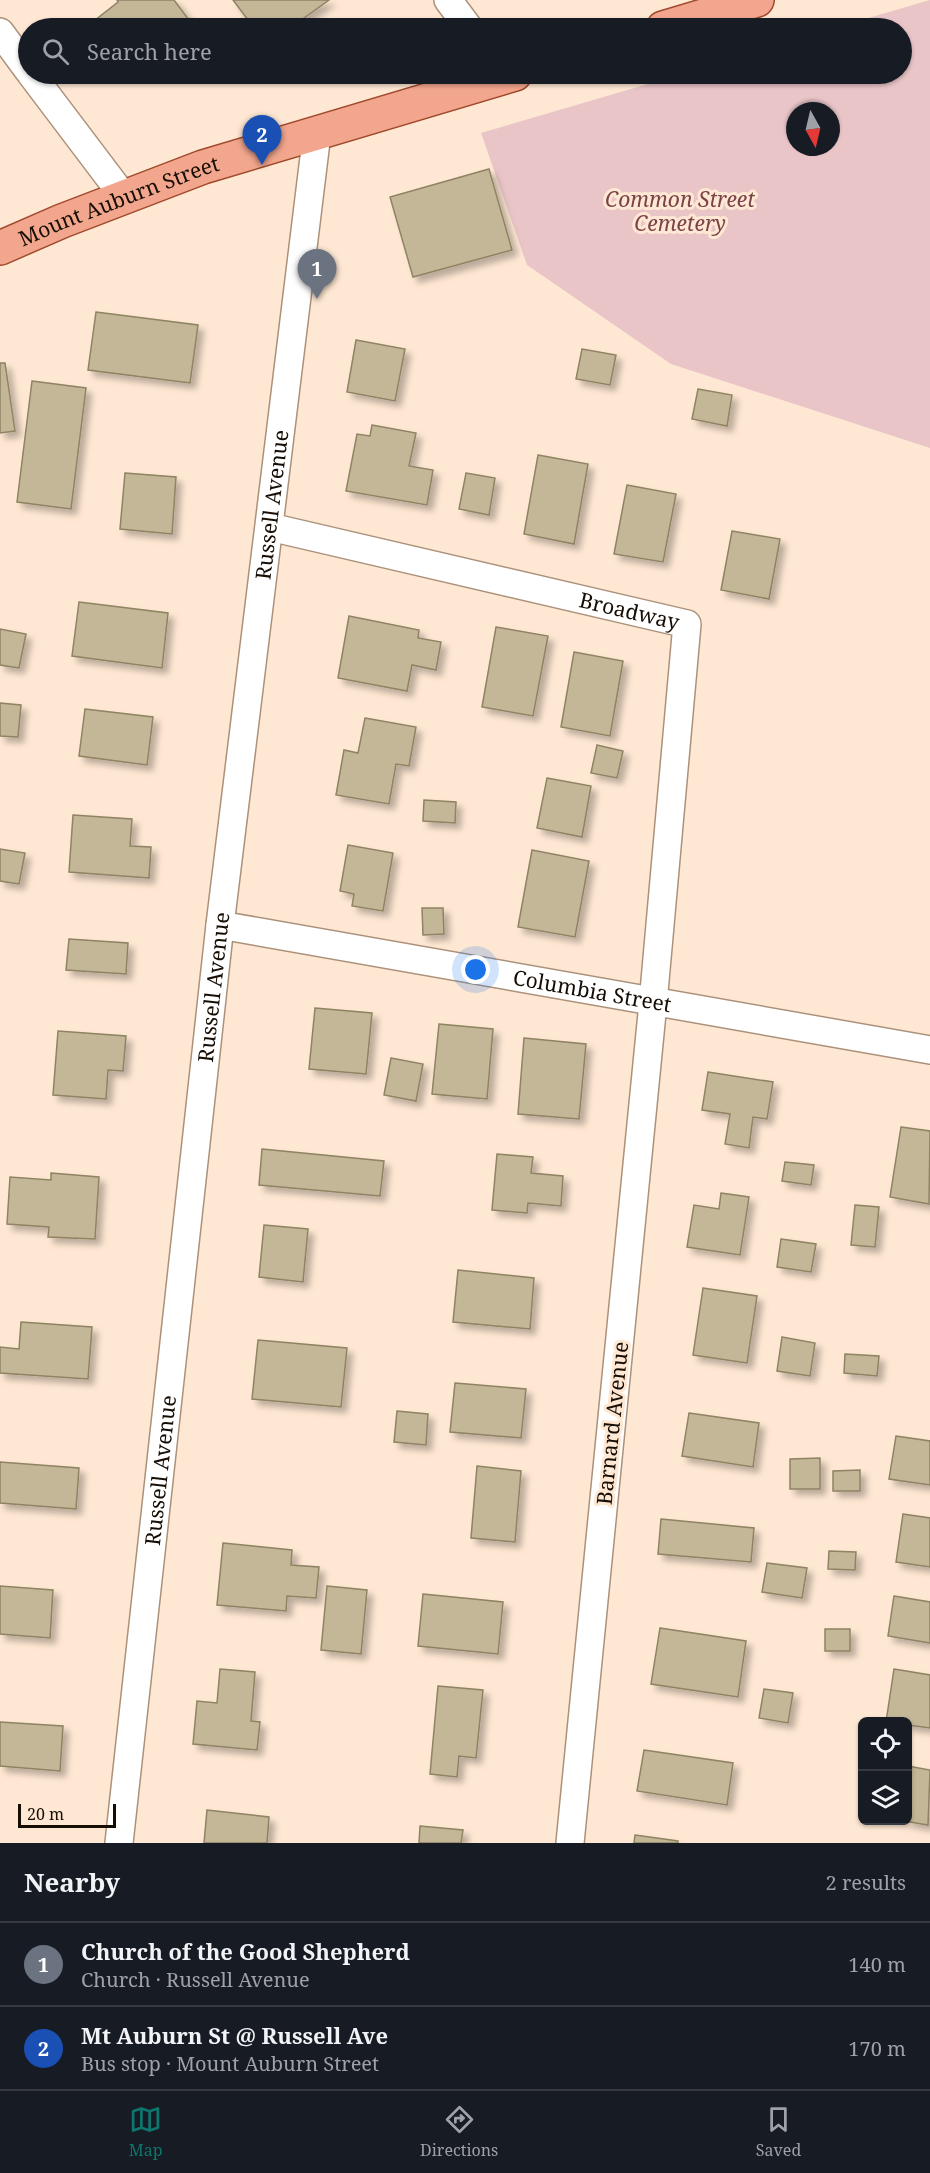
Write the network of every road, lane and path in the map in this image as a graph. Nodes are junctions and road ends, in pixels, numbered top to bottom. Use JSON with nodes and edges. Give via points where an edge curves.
{"nodes":[{"id":1,"x":448,"y":0,"type":"edge"},
{"id":2,"x":757,"y":0,"type":"edge"},
{"id":3,"x":462,"y":18,"type":"edge"},
{"id":4,"x":697,"y":18,"type":"edge"},
{"id":5,"x":0,"y":32,"type":"edge"},
{"id":6,"x":18,"y":56,"type":"edge"},
{"id":7,"x":39,"y":84,"type":"edge"},
{"id":8,"x":476,"y":84,"type":"edge"},
{"id":9,"x":317,"y":133,"type":"junction"},
{"id":10,"x":124,"y":196,"type":"junction"},
{"id":11,"x":0,"y":248,"type":"edge"},
{"id":12,"x":270,"y":527,"type":"junction"},
{"id":13,"x":220,"y":925,"type":"junction"},
{"id":14,"x":653,"y":1003,"type":"junction"},
{"id":15,"x":930,"y":1050,"type":"edge"},
{"id":16,"x":119,"y":1843,"type":"edge"},
{"id":17,"x":570,"y":1843,"type":"edge"}],
"edges":[{"from":1,"to":3,"type":"street"},
{"from":2,"to":4,"type":"main road"},
{"from":5,"to":6,"type":"street"},
{"from":7,"to":10,"type":"street"},
{"from":8,"to":9,"type":"main road","name":"Mount Auburn Street"},
{"from":9,"to":10,"type":"main road","name":"Mount Auburn Street","via":[[203,167]]},
{"from":9,"to":12,"type":"street","name":"Russell Avenue"},
{"from":10,"to":11,"type":"main road","name":"Mount Auburn Street"},
{"from":12,"to":13,"type":"street","name":"Russell Avenue"},
{"from":12,"to":14,"type":"street","name":"Broadway","via":[[687,624]]},
{"from":13,"to":14,"type":"street","name":"Columbia Street"},
{"from":13,"to":16,"type":"street","name":"Russell Avenue"},
{"from":14,"to":15,"type":"street","name":"Columbia Street"},
{"from":14,"to":17,"type":"street","name":"Barnard Avenue"}]}
